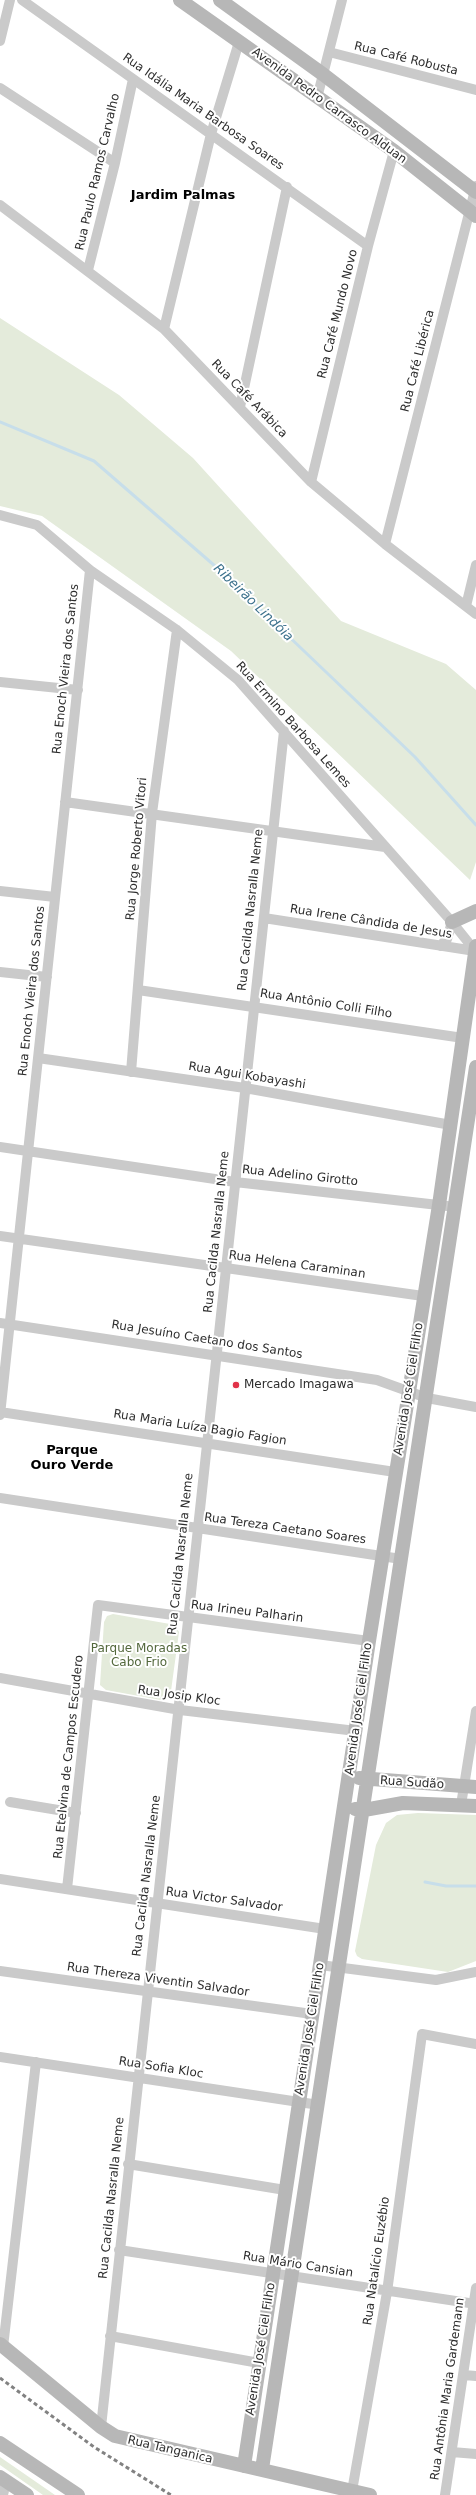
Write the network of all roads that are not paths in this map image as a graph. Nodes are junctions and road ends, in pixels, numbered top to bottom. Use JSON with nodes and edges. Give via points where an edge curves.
{"nodes":[{"id":1,"x":10,"y":0,"type":"edge"},
{"id":2,"x":22,"y":0,"type":"edge"},
{"id":3,"x":180,"y":0,"type":"edge"},
{"id":4,"x":220,"y":0,"type":"edge"},
{"id":5,"x":342,"y":0,"type":"edge"},
{"id":6,"x":0,"y":41,"type":"edge"},
{"id":7,"x":239,"y":42,"type":"junction"},
{"id":8,"x":329,"y":52,"type":"junction"},
{"id":9,"x":324,"y":75,"type":"junction"},
{"id":10,"x":133,"y":79,"type":"junction"},
{"id":11,"x":0,"y":88,"type":"edge"},
{"id":12,"x":476,"y":90,"type":"edge"},
{"id":13,"x":317,"y":98,"type":"junction"},
{"id":14,"x":211,"y":134,"type":"junction"},
{"id":15,"x":394,"y":151,"type":"junction"},
{"id":16,"x":115,"y":163,"type":"junction"},
{"id":17,"x":287,"y":187,"type":"junction"},
{"id":18,"x":476,"y":189,"type":"edge"},
{"id":19,"x":0,"y":205,"type":"edge"},
{"id":20,"x":473,"y":213,"type":"edge"},
{"id":21,"x":368,"y":246,"type":"junction"},
{"id":22,"x":88,"y":270,"type":"junction"},
{"id":23,"x":164,"y":329,"type":"junction"},
{"id":24,"x":240,"y":407,"type":"junction"},
{"id":25,"x":311,"y":482,"type":"junction"},
{"id":26,"x":0,"y":515,"type":"edge"},
{"id":27,"x":385,"y":544,"type":"junction"},
{"id":28,"x":476,"y":565,"type":"edge"},
{"id":29,"x":90,"y":570,"type":"junction"},
{"id":30,"x":466,"y":606,"type":"junction"},
{"id":31,"x":476,"y":614,"type":"edge"},
{"id":32,"x":177,"y":630,"type":"junction"},
{"id":33,"x":0,"y":682,"type":"edge"},
{"id":34,"x":78,"y":690,"type":"junction"},
{"id":35,"x":284,"y":731,"type":"junction"},
{"id":36,"x":65,"y":802,"type":"junction"},
{"id":37,"x":152,"y":813,"type":"junction"},
{"id":38,"x":273,"y":833,"type":"junction"},
{"id":39,"x":385,"y":847,"type":"junction"},
{"id":40,"x":0,"y":891,"type":"edge"},
{"id":41,"x":55,"y":897,"type":"junction"},
{"id":42,"x":476,"y":911,"type":"edge"},
{"id":43,"x":264,"y":918,"type":"junction"},
{"id":44,"x":452,"y":922,"type":"junction"},
{"id":45,"x":440,"y":946,"type":"junction"},
{"id":46,"x":476,"y":949,"type":"edge"},
{"id":47,"x":0,"y":972,"type":"edge"},
{"id":48,"x":47,"y":977,"type":"junction"},
{"id":49,"x":138,"y":990,"type":"junction"},
{"id":50,"x":254,"y":1006,"type":"junction"},
{"id":51,"x":463,"y":1038,"type":"junction"},
{"id":52,"x":38,"y":1058,"type":"junction"},
{"id":53,"x":476,"y":1066,"type":"edge"},
{"id":54,"x":131,"y":1072,"type":"junction"},
{"id":55,"x":245,"y":1088,"type":"junction"},
{"id":56,"x":451,"y":1125,"type":"junction"},
{"id":57,"x":0,"y":1146,"type":"edge"},
{"id":58,"x":28,"y":1151,"type":"junction"},
{"id":59,"x":235,"y":1182,"type":"junction"},
{"id":60,"x":439,"y":1205,"type":"junction"},
{"id":61,"x":456,"y":1207,"type":"junction"},
{"id":62,"x":0,"y":1236,"type":"edge"},
{"id":63,"x":19,"y":1239,"type":"junction"},
{"id":64,"x":226,"y":1269,"type":"junction"},
{"id":65,"x":423,"y":1296,"type":"junction"},
{"id":66,"x":5,"y":1324,"type":"edge"},
{"id":67,"x":216,"y":1354,"type":"junction"},
{"id":68,"x":408,"y":1391,"type":"junction"},
{"id":69,"x":427,"y":1398,"type":"junction"},
{"id":70,"x":476,"y":1407,"type":"edge"},
{"id":71,"x":0,"y":1412,"type":"edge"},
{"id":72,"x":0,"y":1415,"type":"edge"},
{"id":73,"x":206,"y":1442,"type":"junction"},
{"id":74,"x":395,"y":1472,"type":"junction"},
{"id":75,"x":0,"y":1498,"type":"edge"},
{"id":76,"x":197,"y":1530,"type":"junction"},
{"id":77,"x":382,"y":1556,"type":"junction"},
{"id":78,"x":401,"y":1560,"type":"junction"},
{"id":79,"x":98,"y":1605,"type":"joint"},
{"id":80,"x":187,"y":1617,"type":"junction"},
{"id":81,"x":368,"y":1641,"type":"junction"},
{"id":82,"x":0,"y":1678,"type":"edge"},
{"id":83,"x":89,"y":1696,"type":"junction"},
{"id":84,"x":180,"y":1710,"type":"junction"},
{"id":85,"x":476,"y":1711,"type":"edge"},
{"id":86,"x":356,"y":1731,"type":"junction"},
{"id":87,"x":349,"y":1776,"type":"junction"},
{"id":88,"x":368,"y":1779,"type":"junction"},
{"id":89,"x":470,"y":1787,"type":"edge"},
{"id":90,"x":10,"y":1802,"type":"dead end"},
{"id":91,"x":461,"y":1806,"type":"junction"},
{"id":92,"x":476,"y":1806,"type":"edge"},
{"id":93,"x":345,"y":1807,"type":"junction"},
{"id":94,"x":364,"y":1810,"type":"junction"},
{"id":95,"x":76,"y":1813,"type":"junction"},
{"id":96,"x":0,"y":1879,"type":"edge"},
{"id":97,"x":66,"y":1889,"type":"junction"},
{"id":98,"x":157,"y":1904,"type":"junction"},
{"id":99,"x":325,"y":1929,"type":"junction"},
{"id":100,"x":320,"y":1965,"type":"junction"},
{"id":101,"x":339,"y":1968,"type":"junction"},
{"id":102,"x":0,"y":1971,"type":"edge"},
{"id":103,"x":476,"y":1972,"type":"edge"},
{"id":104,"x":147,"y":1991,"type":"junction"},
{"id":105,"x":312,"y":2014,"type":"junction"},
{"id":106,"x":476,"y":2044,"type":"edge"},
{"id":107,"x":0,"y":2057,"type":"edge"},
{"id":108,"x":36,"y":2062,"type":"junction"},
{"id":109,"x":138,"y":2077,"type":"junction"},
{"id":110,"x":299,"y":2102,"type":"junction"},
{"id":111,"x":318,"y":2105,"type":"junction"},
{"id":112,"x":128,"y":2164,"type":"junction"},
{"id":113,"x":285,"y":2190,"type":"junction"},
{"id":114,"x":119,"y":2250,"type":"junction"},
{"id":115,"x":273,"y":2274,"type":"junction"},
{"id":116,"x":292,"y":2277,"type":"junction"},
{"id":117,"x":476,"y":2288,"type":"edge"},
{"id":118,"x":387,"y":2292,"type":"junction"},
{"id":119,"x":475,"y":2304,"type":"edge"},
{"id":120,"x":110,"y":2336,"type":"junction"},
{"id":121,"x":2,"y":2345,"type":"edge"},
{"id":122,"x":259,"y":2362,"type":"junction"},
{"id":123,"x":464,"y":2375,"type":"junction"},
{"id":124,"x":476,"y":2376,"type":"edge"},
{"id":125,"x":100,"y":2427,"type":"junction"},
{"id":126,"x":0,"y":2443,"type":"edge"},
{"id":127,"x":452,"y":2452,"type":"junction"},
{"id":128,"x":476,"y":2454,"type":"edge"},
{"id":129,"x":244,"y":2466,"type":"junction"},
{"id":130,"x":262,"y":2469,"type":"junction"},
{"id":131,"x":3,"y":2484,"type":"edge"},
{"id":132,"x":352,"y":2491,"type":"junction"},
{"id":133,"x":27,"y":2495,"type":"edge"},
{"id":134,"x":78,"y":2495,"type":"edge"},
{"id":135,"x":370,"y":2495,"type":"edge"},
{"id":136,"x":445,"y":2495,"type":"edge"}],
"edges":[{"from":1,"to":6,"type":"street"},
{"from":2,"to":10,"type":"street","name":"Rua Idália Maria Barbosa Soares"},
{"from":3,"to":7,"type":"street","name":"Avenida Pedro Carrasco Alduan"},
{"from":4,"to":9,"type":"street","name":"Avenida Pedro Carrasco Alduan"},
{"from":5,"to":8,"type":"street"},
{"from":7,"to":13,"type":"street","name":"Avenida Pedro Carrasco Alduan"},
{"from":7,"to":14,"type":"street"},
{"from":8,"to":9,"type":"street"},
{"from":8,"to":12,"type":"street","name":"Rua Café Robusta"},
{"from":9,"to":13,"type":"street"},
{"from":9,"to":18,"type":"street","name":"Avenida Pedro Carrasco Alduan"},
{"from":10,"to":14,"type":"street","name":"Rua Idália Maria Barbosa Soares"},
{"from":10,"to":16,"type":"street","name":"Rua Paulo Ramos Carvalho"},
{"from":11,"to":16,"type":"street"},
{"from":13,"to":15,"type":"street","name":"Avenida Pedro Carrasco Alduan"},
{"from":14,"to":17,"type":"street","name":"Rua Idália Maria Barbosa Soares"},
{"from":14,"to":23,"type":"street"},
{"from":15,"to":20,"type":"street","name":"Avenida Pedro Carrasco Alduan"},
{"from":15,"to":21,"type":"street","name":"Rua Café Mundo Novo"},
{"from":16,"to":22,"type":"street","name":"Rua Paulo Ramos Carvalho"},
{"from":17,"to":21,"type":"street","name":"Rua Idália Maria Barbosa Soares"},
{"from":17,"to":24,"type":"street"},
{"from":18,"to":20,"type":"street","name":"Rua Café Libérica"},
{"from":19,"to":22,"type":"street","name":"Rua Café Arábica"},
{"from":20,"to":27,"type":"street","name":"Rua Café Libérica"},
{"from":21,"to":25,"type":"street","name":"Rua Café Mundo Novo"},
{"from":22,"to":23,"type":"street","name":"Rua Café Arábica"},
{"from":23,"to":24,"type":"street","name":"Rua Café Arábica"},
{"from":24,"to":25,"type":"street","name":"Rua Café Arábica"},
{"from":25,"to":27,"type":"street","name":"Rua Café Arábica"},
{"from":26,"to":29,"type":"street","name":"Rua Ermino Barbosa Lemes","via":[[37,525]]},
{"from":27,"to":30,"type":"street","name":"Rua Café Arábica"},
{"from":28,"to":30,"type":"street"},
{"from":29,"to":32,"type":"street","name":"Rua Ermino Barbosa Lemes"},
{"from":29,"to":34,"type":"street","name":"Rua Enoch Vieira dos Santos"},
{"from":30,"to":31,"type":"street","name":"Rua Café Arábica"},
{"from":32,"to":35,"type":"street","name":"Rua Ermino Barbosa Lemes","via":[[238,680]]},
{"from":32,"to":37,"type":"street","name":"Rua Jorge Roberto Vitori"},
{"from":33,"to":34,"type":"street"},
{"from":34,"to":36,"type":"street","name":"Rua Enoch Vieira dos Santos"},
{"from":35,"to":38,"type":"street","name":"Rua Cacilda Nasralla Neme"},
{"from":35,"to":39,"type":"street","name":"Rua Ermino Barbosa Lemes"},
{"from":36,"to":37,"type":"street"},
{"from":36,"to":41,"type":"street","name":"Rua Enoch Vieira dos Santos"},
{"from":37,"to":38,"type":"street"},
{"from":37,"to":49,"type":"street","name":"Rua Jorge Roberto Vitori"},
{"from":38,"to":39,"type":"street"},
{"from":38,"to":43,"type":"street","name":"Rua Cacilda Nasralla Neme"},
{"from":39,"to":44,"type":"street","name":"Rua Ermino Barbosa Lemes"},
{"from":40,"to":41,"type":"street"},
{"from":41,"to":48,"type":"street","name":"Rua Enoch Vieira dos Santos"},
{"from":42,"to":44,"type":"street"},
{"from":43,"to":45,"type":"street","name":"Rua Irene Cândida de Jesus"},
{"from":43,"to":50,"type":"street","name":"Rua Cacilda Nasralla Neme"},
{"from":44,"to":45,"type":"street","via":[[446,939]]},
{"from":44,"to":46,"type":"street","name":"Rua Ermino Barbosa Lemes"},
{"from":45,"to":46,"type":"street","name":"Rua Irene Cândida de Jesus"},
{"from":46,"to":51,"type":"street","name":"Avenida José Ciel Filho"},
{"from":47,"to":48,"type":"street"},
{"from":48,"to":52,"type":"street","name":"Rua Enoch Vieira dos Santos"},
{"from":49,"to":50,"type":"street","name":"Rua Antônio Colli Filho"},
{"from":49,"to":54,"type":"street","name":"Rua Jorge Roberto Vitori"},
{"from":50,"to":51,"type":"street","name":"Rua Antônio Colli Filho"},
{"from":50,"to":55,"type":"street","name":"Rua Cacilda Nasralla Neme"},
{"from":51,"to":56,"type":"street","name":"Avenida José Ciel Filho"},
{"from":52,"to":54,"type":"street","name":"Rua Agui Kobayashi"},
{"from":52,"to":58,"type":"street","name":"Rua Enoch Vieira dos Santos"},
{"from":53,"to":61,"type":"street","name":"Avenida José Ciel Filho"},
{"from":54,"to":55,"type":"street","name":"Rua Agui Kobayashi"},
{"from":55,"to":56,"type":"street","name":"Rua Agui Kobayashi"},
{"from":55,"to":59,"type":"street","name":"Rua Cacilda Nasralla Neme"},
{"from":56,"to":60,"type":"street","name":"Avenida José Ciel Filho"},
{"from":57,"to":58,"type":"street","name":"Rua Adelino Girotto"},
{"from":58,"to":59,"type":"street","name":"Rua Adelino Girotto"},
{"from":58,"to":63,"type":"street","name":"Rua Enoch Vieira dos Santos"},
{"from":59,"to":60,"type":"street","name":"Rua Adelino Girotto"},
{"from":59,"to":64,"type":"street","name":"Rua Cacilda Nasralla Neme"},
{"from":60,"to":61,"type":"street","name":"Rua Adelino Girotto"},
{"from":60,"to":65,"type":"street","name":"Avenida José Ciel Filho"},
{"from":61,"to":69,"type":"street","name":"Avenida José Ciel Filho"},
{"from":62,"to":63,"type":"street","name":"Rua Helena Caraminan"},
{"from":63,"to":64,"type":"street","name":"Rua Helena Caraminan"},
{"from":63,"to":66,"type":"street","name":"Rua Enoch Vieira dos Santos"},
{"from":64,"to":65,"type":"street","name":"Rua Helena Caraminan"},
{"from":64,"to":67,"type":"street","name":"Rua Cacilda Nasralla Neme"},
{"from":65,"to":68,"type":"street","name":"Avenida José Ciel Filho"},
{"from":66,"to":67,"type":"street","name":"Rua Jesuíno Caetano dos Santos"},
{"from":66,"to":71,"type":"street","name":"Rua Enoch Vieira dos Santos"},
{"from":67,"to":68,"type":"street","name":"Rua Jesuíno Caetano dos Santos","via":[[377,1380]]},
{"from":67,"to":73,"type":"street","name":"Rua Cacilda Nasralla Neme"},
{"from":68,"to":69,"type":"street","name":"Rua Jesuíno Caetano dos Santos"},
{"from":68,"to":74,"type":"street","name":"Avenida José Ciel Filho"},
{"from":69,"to":70,"type":"street","name":"Rua Jesuíno Caetano dos Santos"},
{"from":69,"to":78,"type":"street","name":"Avenida José Ciel Filho"},
{"from":71,"to":72,"type":"street","name":"Rua Enoch Vieira dos Santos"},
{"from":71,"to":73,"type":"street","name":"Rua Maria Luíza Bagio Fagion"},
{"from":73,"to":74,"type":"street","name":"Rua Maria Luíza Bagio Fagion"},
{"from":73,"to":76,"type":"street","name":"Rua Cacilda Nasralla Neme"},
{"from":74,"to":77,"type":"street","name":"Avenida José Ciel Filho"},
{"from":75,"to":76,"type":"street","name":"Rua Tereza Caetano Soares"},
{"from":76,"to":77,"type":"street","name":"Rua Tereza Caetano Soares"},
{"from":76,"to":80,"type":"street","name":"Rua Cacilda Nasralla Neme"},
{"from":77,"to":78,"type":"street","name":"Rua Tereza Caetano Soares"},
{"from":77,"to":81,"type":"street","name":"Avenida José Ciel Filho"},
{"from":78,"to":88,"type":"street","name":"Avenida José Ciel Filho"},
{"from":79,"to":80,"type":"street","name":"Rua Irineu Palharin"},
{"from":79,"to":83,"type":"street","name":"Rua Etelvina de Campos Escudero"},
{"from":80,"to":81,"type":"street","name":"Rua Irineu Palharin"},
{"from":80,"to":84,"type":"street","name":"Rua Cacilda Nasralla Neme"},
{"from":81,"to":86,"type":"street","name":"Avenida José Ciel Filho"},
{"from":82,"to":83,"type":"street","name":"Rua Josip Kloc"},
{"from":83,"to":84,"type":"street","name":"Rua Josip Kloc"},
{"from":83,"to":95,"type":"street","name":"Rua Etelvina de Campos Escudero"},
{"from":84,"to":86,"type":"street","name":"Rua Josip Kloc"},
{"from":84,"to":98,"type":"street","name":"Rua Cacilda Nasralla Neme"},
{"from":85,"to":89,"type":"street"},
{"from":86,"to":87,"type":"street","name":"Avenida José Ciel Filho"},
{"from":87,"to":88,"type":"street","name":"Rua Sudão"},
{"from":87,"to":93,"type":"street","name":"Avenida José Ciel Filho"},
{"from":88,"to":89,"type":"street","name":"Rua Sudão"},
{"from":88,"to":94,"type":"street","name":"Avenida José Ciel Filho"},
{"from":89,"to":91,"type":"street"},
{"from":90,"to":95,"type":"street"},
{"from":91,"to":92,"type":"street","name":"Rua Sudão"},
{"from":91,"to":94,"type":"street","name":"Rua Sudão","via":[[403,1803]]},
{"from":93,"to":94,"type":"street","name":"Rua Sudão"},
{"from":93,"to":99,"type":"street","name":"Avenida José Ciel Filho"},
{"from":94,"to":101,"type":"street","name":"Avenida José Ciel Filho"},
{"from":95,"to":97,"type":"street","name":"Rua Etelvina de Campos Escudero"},
{"from":96,"to":97,"type":"street","name":"Rua Victor Salvador"},
{"from":97,"to":98,"type":"street","name":"Rua Victor Salvador"},
{"from":98,"to":99,"type":"street","name":"Rua Victor Salvador"},
{"from":98,"to":104,"type":"street","name":"Rua Cacilda Nasralla Neme"},
{"from":99,"to":100,"type":"street","name":"Avenida José Ciel Filho"},
{"from":100,"to":101,"type":"street"},
{"from":100,"to":105,"type":"street","name":"Avenida José Ciel Filho"},
{"from":101,"to":103,"type":"street","via":[[436,1980]]},
{"from":101,"to":111,"type":"street","name":"Avenida José Ciel Filho"},
{"from":102,"to":104,"type":"street","name":"Rua Thereza Viventin Salvador"},
{"from":104,"to":105,"type":"street","name":"Rua Thereza Viventin Salvador"},
{"from":104,"to":109,"type":"street","name":"Rua Cacilda Nasralla Neme"},
{"from":105,"to":110,"type":"street","name":"Avenida José Ciel Filho"},
{"from":106,"to":118,"type":"street","name":"Rua Natalício Euzébio","via":[[422,2034]]},
{"from":107,"to":108,"type":"street","name":"Rua Sofia Kloc"},
{"from":108,"to":109,"type":"street","name":"Rua Sofia Kloc"},
{"from":108,"to":121,"type":"street"},
{"from":109,"to":110,"type":"street","name":"Rua Sofia Kloc"},
{"from":109,"to":112,"type":"street","name":"Rua Cacilda Nasralla Neme"},
{"from":110,"to":111,"type":"street","name":"Rua Sofia Kloc"},
{"from":110,"to":113,"type":"street","name":"Avenida José Ciel Filho"},
{"from":111,"to":116,"type":"street","name":"Avenida José Ciel Filho"},
{"from":112,"to":113,"type":"street"},
{"from":112,"to":114,"type":"street","name":"Rua Cacilda Nasralla Neme"},
{"from":113,"to":115,"type":"street","name":"Avenida José Ciel Filho"},
{"from":114,"to":115,"type":"street","name":"Rua Mário Cansian"},
{"from":114,"to":120,"type":"street","name":"Rua Cacilda Nasralla Neme"},
{"from":115,"to":116,"type":"street","name":"Rua Mário Cansian"},
{"from":115,"to":122,"type":"street","name":"Avenida José Ciel Filho"},
{"from":116,"to":118,"type":"street","name":"Rua Mário Cansian"},
{"from":116,"to":130,"type":"street","name":"Avenida José Ciel Filho"},
{"from":117,"to":119,"type":"street","name":"Rua Antônia Maria Gardemann"},
{"from":118,"to":119,"type":"street","name":"Rua Mário Cansian"},
{"from":118,"to":132,"type":"street","name":"Rua Natalício Euzébio"},
{"from":119,"to":123,"type":"street","name":"Rua Antônia Maria Gardemann"},
{"from":120,"to":122,"type":"street"},
{"from":120,"to":125,"type":"street","name":"Rua Cacilda Nasralla Neme"},
{"from":121,"to":125,"type":"street","name":"Rua Tanganica"},
{"from":122,"to":129,"type":"street","name":"Avenida José Ciel Filho"},
{"from":123,"to":124,"type":"street"},
{"from":123,"to":127,"type":"street","name":"Rua Antônia Maria Gardemann"},
{"from":125,"to":129,"type":"street","name":"Rua Tanganica","via":[[115,2436],[132,2441]]},
{"from":126,"to":134,"type":"street"},
{"from":127,"to":128,"type":"street"},
{"from":127,"to":136,"type":"street","name":"Rua Antônia Maria Gardemann"},
{"from":129,"to":130,"type":"street","name":"Rua Tanganica"},
{"from":130,"to":132,"type":"street","name":"Rua Tanganica"},
{"from":131,"to":133,"type":"street"},
{"from":132,"to":135,"type":"street","name":"Rua Tanganica"}]}
